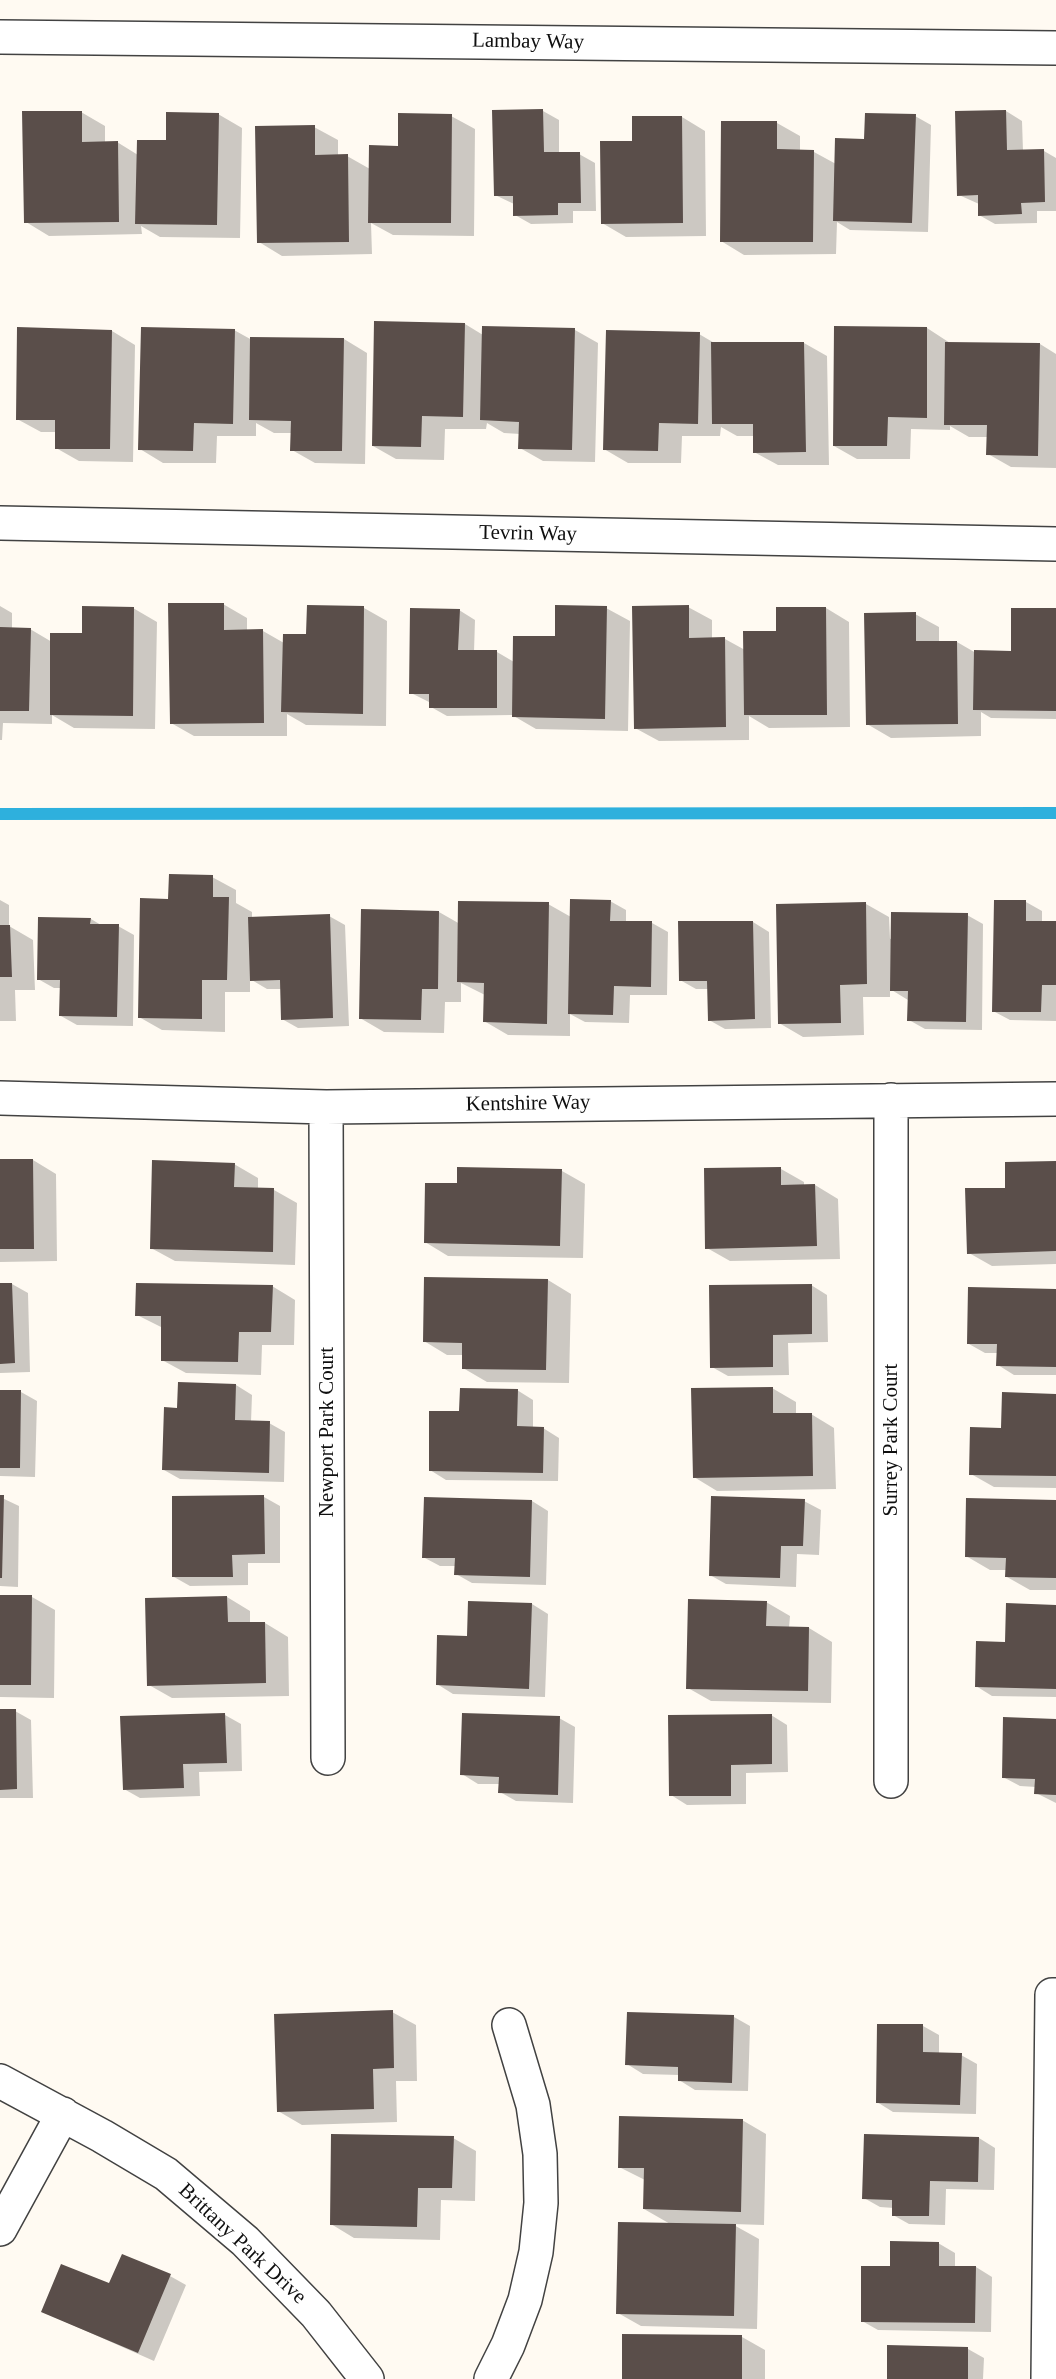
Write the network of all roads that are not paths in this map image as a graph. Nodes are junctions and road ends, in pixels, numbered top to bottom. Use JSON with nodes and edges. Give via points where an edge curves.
{"nodes":[{"id":1,"x":0,"y":36,"type":"edge"},
{"id":2,"x":1056,"y":48,"type":"edge"},
{"id":3,"x":0,"y":524,"type":"edge"},
{"id":4,"x":1056,"y":544,"type":"edge"},
{"id":5,"x":0,"y":1098,"type":"edge"},
{"id":6,"x":1056,"y":1099,"type":"edge"},
{"id":7,"x":891,"y":1100,"type":"junction"},
{"id":8,"x":326,"y":1107,"type":"junction"},
{"id":9,"x":328,"y":1758,"type":"dead end"},
{"id":10,"x":891,"y":1781,"type":"dead end"},
{"id":11,"x":1056,"y":1995,"type":"edge"},
{"id":12,"x":509,"y":2025,"type":"dead end"},
{"id":13,"x":0,"y":2081,"type":"edge"},
{"id":14,"x":63,"y":2114,"type":"junction"},
{"id":15,"x":0,"y":2229,"type":"edge"},
{"id":16,"x":367,"y":2379,"type":"edge"},
{"id":17,"x":491,"y":2379,"type":"edge"},
{"id":18,"x":1048,"y":2379,"type":"edge"}],
"edges":[{"from":1,"to":2,"type":"street","name":"Lambay Way"},
{"from":3,"to":4,"type":"street","name":"Tevrin Way"},
{"from":5,"to":8,"type":"street","name":"Kentshire Way"},
{"from":6,"to":7,"type":"street","name":"Kentshire Way"},
{"from":7,"to":8,"type":"street","name":"Kentshire Way"},
{"from":7,"to":10,"type":"street","name":"Surrey Park Court"},
{"from":8,"to":9,"type":"street","name":"Newport Park Court"},
{"from":11,"to":18,"type":"street","via":[[1052,1995]]},
{"from":12,"to":17,"type":"street","via":[[533,2105],[541,2203],[536,2252],[525,2300]]},
{"from":13,"to":14,"type":"street","name":"Brittany Park Drive"},
{"from":14,"to":15,"type":"street"},
{"from":14,"to":16,"type":"street","name":"Brittany Park Drive","via":[[166,2174],[245,2241],[316,2314]]}]}
